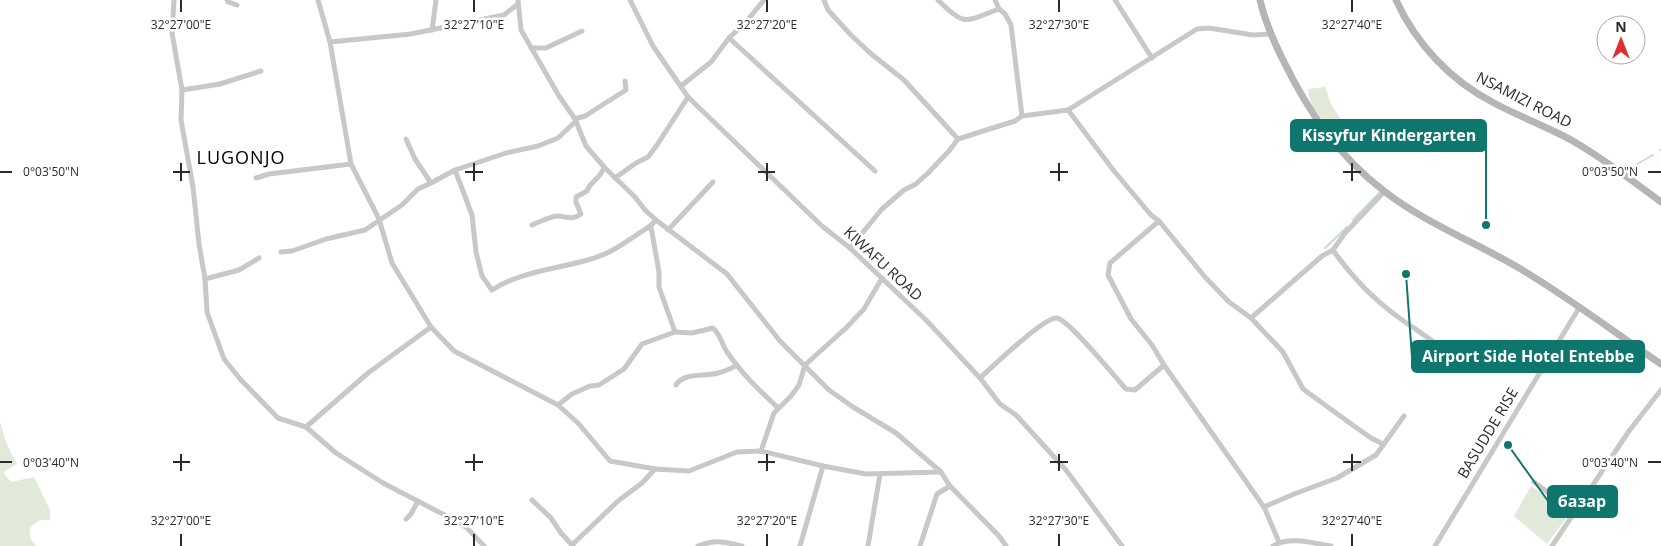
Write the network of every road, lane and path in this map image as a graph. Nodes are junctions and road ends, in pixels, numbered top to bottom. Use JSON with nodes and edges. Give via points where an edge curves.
{"nodes":[{"id":1,"x":174,"y":0,"type":"edge"},
{"id":2,"x":227,"y":0,"type":"edge"},
{"id":3,"x":318,"y":0,"type":"edge"},
{"id":4,"x":436,"y":0,"type":"edge"},
{"id":5,"x":630,"y":0,"type":"edge"},
{"id":6,"x":764,"y":0,"type":"edge"},
{"id":7,"x":824,"y":0,"type":"edge"},
{"id":8,"x":938,"y":0,"type":"edge"},
{"id":9,"x":995,"y":0,"type":"edge"},
{"id":10,"x":1115,"y":0,"type":"edge"},
{"id":11,"x":1260,"y":0,"type":"edge"},
{"id":12,"x":1396,"y":0,"type":"edge"},
{"id":13,"x":518,"y":2,"type":"edge"},
{"id":14,"x":237,"y":5,"type":"dead end"},
{"id":15,"x":999,"y":9,"type":"junction"},
{"id":16,"x":432,"y":30,"type":"junction"},
{"id":17,"x":582,"y":31,"type":"dead end"},
{"id":18,"x":1270,"y":34,"type":"junction"},
{"id":19,"x":729,"y":38,"type":"junction"},
{"id":20,"x":330,"y":42,"type":"junction"},
{"id":21,"x":531,"y":48,"type":"junction"},
{"id":22,"x":1152,"y":58,"type":"junction"},
{"id":23,"x":261,"y":71,"type":"dead end"},
{"id":24,"x":625,"y":81,"type":"dead end"},
{"id":25,"x":681,"y":86,"type":"junction"},
{"id":26,"x":182,"y":90,"type":"junction"},
{"id":27,"x":688,"y":97,"type":"junction"},
{"id":28,"x":1068,"y":110,"type":"junction"},
{"id":29,"x":1022,"y":116,"type":"junction"},
{"id":30,"x":575,"y":120,"type":"junction"},
{"id":31,"x":406,"y":139,"type":"dead end"},
{"id":32,"x":958,"y":139,"type":"junction"},
{"id":33,"x":351,"y":164,"type":"junction"},
{"id":34,"x":604,"y":168,"type":"junction"},
{"id":35,"x":455,"y":170,"type":"junction"},
{"id":36,"x":875,"y":171,"type":"dead end"},
{"id":37,"x":256,"y":178,"type":"dead end"},
{"id":38,"x":615,"y":178,"type":"junction"},
{"id":39,"x":431,"y":182,"type":"junction"},
{"id":40,"x":713,"y":182,"type":"dead end"},
{"id":41,"x":1384,"y":192,"type":"junction"},
{"id":42,"x":1661,"y":202,"type":"edge"},
{"id":43,"x":379,"y":219,"type":"junction"},
{"id":44,"x":656,"y":220,"type":"junction"},
{"id":45,"x":1159,"y":220,"type":"junction"},
{"id":46,"x":532,"y":225,"type":"dead end"},
{"id":47,"x":651,"y":227,"type":"junction"},
{"id":48,"x":668,"y":230,"type":"junction"},
{"id":49,"x":850,"y":248,"type":"junction"},
{"id":50,"x":1333,"y":250,"type":"junction"},
{"id":51,"x":282,"y":252,"type":"dead end"},
{"id":52,"x":259,"y":258,"type":"dead end"},
{"id":53,"x":882,"y":278,"type":"junction"},
{"id":54,"x":205,"y":279,"type":"junction"},
{"id":55,"x":1579,"y":308,"type":"junction"},
{"id":56,"x":1251,"y":318,"type":"junction"},
{"id":57,"x":431,"y":327,"type":"junction"},
{"id":58,"x":675,"y":332,"type":"junction"},
{"id":59,"x":1445,"y":351,"type":"dead end"},
{"id":60,"x":1661,"y":364,"type":"edge"},
{"id":61,"x":737,"y":365,"type":"junction"},
{"id":62,"x":805,"y":365,"type":"junction"},
{"id":63,"x":1164,"y":365,"type":"junction"},
{"id":64,"x":980,"y":378,"type":"junction"},
{"id":65,"x":676,"y":385,"type":"dead end"},
{"id":66,"x":1661,"y":390,"type":"edge"},
{"id":67,"x":558,"y":405,"type":"junction"},
{"id":68,"x":778,"y":408,"type":"junction"},
{"id":69,"x":1404,"y":416,"type":"dead end"},
{"id":70,"x":306,"y":427,"type":"junction"},
{"id":71,"x":1383,"y":444,"type":"junction"},
{"id":72,"x":761,"y":451,"type":"junction"},
{"id":73,"x":823,"y":466,"type":"junction"},
{"id":74,"x":656,"y":469,"type":"junction"},
{"id":75,"x":941,"y":472,"type":"junction"},
{"id":76,"x":880,"y":474,"type":"junction"},
{"id":77,"x":1534,"y":482,"type":"dead end"},
{"id":78,"x":950,"y":486,"type":"junction"},
{"id":79,"x":532,"y":500,"type":"dead end"},
{"id":80,"x":418,"y":501,"type":"junction"},
{"id":81,"x":1264,"y":507,"type":"junction"},
{"id":82,"x":1575,"y":513,"type":"junction"},
{"id":83,"x":406,"y":519,"type":"dead end"},
{"id":84,"x":1278,"y":542,"type":"junction"},
{"id":85,"x":573,"y":545,"type":"edge"},
{"id":86,"x":484,"y":546,"type":"edge"},
{"id":87,"x":698,"y":546,"type":"edge"},
{"id":88,"x":742,"y":546,"type":"edge"},
{"id":89,"x":800,"y":546,"type":"edge"},
{"id":90,"x":868,"y":546,"type":"edge"},
{"id":91,"x":920,"y":546,"type":"edge"},
{"id":92,"x":1006,"y":546,"type":"edge"},
{"id":93,"x":1122,"y":546,"type":"edge"},
{"id":94,"x":1272,"y":546,"type":"edge"},
{"id":95,"x":1331,"y":546,"type":"edge"},
{"id":96,"x":1434,"y":546,"type":"edge"},
{"id":97,"x":1553,"y":546,"type":"edge"}],
"edges":[{"from":1,"to":26,"type":"street","via":[[172,33]]},
{"from":2,"to":14,"type":"street"},
{"from":3,"to":20,"type":"street"},
{"from":4,"to":16,"type":"street"},
{"from":5,"to":25,"type":"street","name":"KIWAFU ROAD","via":[[653,46]]},
{"from":6,"to":19,"type":"street"},
{"from":7,"to":32,"type":"street","via":[[828,10],[850,34],[904,80]]},
{"from":8,"to":15,"type":"street","via":[[956,17],[966,20]]},
{"from":9,"to":15,"type":"street"},
{"from":10,"to":22,"type":"street"},
{"from":11,"to":18,"type":"street"},
{"from":12,"to":42,"type":"street","name":"NSAMIZI ROAD","via":[[1428,49],[1463,84],[1493,103],[1573,141]]},
{"from":13,"to":16,"type":"street","via":[[504,15]]},
{"from":13,"to":21,"type":"street","via":[[522,30]]},
{"from":15,"to":29,"type":"street","via":[[1011,25]]},
{"from":16,"to":20,"type":"street"},
{"from":17,"to":21,"type":"street","via":[[546,48]]},
{"from":18,"to":22,"type":"street","via":[[1253,36],[1197,29]]},
{"from":18,"to":41,"type":"street","via":[[1293,82],[1318,123],[1358,170]]},
{"from":19,"to":25,"type":"street","via":[[711,62]]},
{"from":19,"to":36,"type":"street"},
{"from":20,"to":33,"type":"street"},
{"from":21,"to":30,"type":"street"},
{"from":22,"to":28,"type":"street"},
{"from":23,"to":26,"type":"street","via":[[220,84]]},
{"from":24,"to":30,"type":"street","via":[[626,90]]},
{"from":25,"to":27,"type":"street","name":"KIWAFU ROAD"},
{"from":26,"to":54,"type":"street","via":[[180,120]]},
{"from":27,"to":38,"type":"street","via":[[648,157]]},
{"from":27,"to":49,"type":"street","name":"KIWAFU ROAD","via":[[822,226]]},
{"from":28,"to":29,"type":"street"},
{"from":28,"to":45,"type":"street","via":[[1114,171]]},
{"from":29,"to":32,"type":"street"},
{"from":30,"to":34,"type":"street","via":[[586,146]]},
{"from":30,"to":35,"type":"street","via":[[558,138]]},
{"from":31,"to":39,"type":"street"},
{"from":32,"to":49,"type":"street","via":[[928,173],[882,209]]},
{"from":33,"to":37,"type":"street"},
{"from":33,"to":43,"type":"street"},
{"from":34,"to":38,"type":"street"},
{"from":34,"to":46,"type":"street","via":[[603,173],[588,185],[587,191],[576,197],[579,216],[570,219],[558,216]]},
{"from":35,"to":39,"type":"street"},
{"from":35,"to":47,"type":"street","via":[[472,215],[482,276],[492,290],[503,282],[615,250]]},
{"from":38,"to":44,"type":"street"},
{"from":39,"to":43,"type":"street"},
{"from":40,"to":48,"type":"street"},
{"from":41,"to":50,"type":"street"},
{"from":41,"to":55,"type":"street","via":[[1520,269]]},
{"from":43,"to":51,"type":"street","via":[[365,230]]},
{"from":43,"to":57,"type":"street","via":[[392,263]]},
{"from":44,"to":47,"type":"street"},
{"from":44,"to":48,"type":"street"},
{"from":45,"to":56,"type":"street","via":[[1205,277],[1229,302]]},
{"from":45,"to":63,"type":"street","via":[[1110,263],[1108,269],[1131,319]]},
{"from":47,"to":58,"type":"street","via":[[660,287]]},
{"from":48,"to":62,"type":"street","via":[[727,274],[780,341]]},
{"from":49,"to":53,"type":"street","name":"KIWAFU ROAD"},
{"from":50,"to":56,"type":"street"},
{"from":50,"to":59,"type":"street","via":[[1376,299]]},
{"from":52,"to":54,"type":"street","via":[[239,270]]},
{"from":53,"to":62,"type":"street","via":[[864,309]]},
{"from":53,"to":64,"type":"street","name":"KIWAFU ROAD"},
{"from":54,"to":70,"type":"street","via":[[207,312],[224,358],[278,418]]},
{"from":55,"to":60,"type":"street"},
{"from":55,"to":96,"type":"street","name":"BASUDDE RISE"},
{"from":56,"to":71,"type":"street","via":[[1283,352],[1304,389]]},
{"from":57,"to":67,"type":"street","via":[[454,351]]},
{"from":57,"to":70,"type":"street","via":[[368,373]]},
{"from":58,"to":61,"type":"street","via":[[692,333],[713,328]]},
{"from":58,"to":67,"type":"street","via":[[642,344],[624,369],[599,385],[572,394]]},
{"from":61,"to":65,"type":"street","via":[[716,374],[684,377]]},
{"from":61,"to":68,"type":"street","via":[[750,383]]},
{"from":62,"to":68,"type":"street","via":[[799,385]]},
{"from":62,"to":75,"type":"street","via":[[829,390],[896,433]]},
{"from":63,"to":64,"type":"street","via":[[1135,390],[1126,389],[1074,331],[1056,318],[1030,334]]},
{"from":63,"to":81,"type":"street"},
{"from":64,"to":93,"type":"street","name":"KIWAFU ROAD","via":[[1000,404],[1016,415],[1066,470]]},
{"from":66,"to":82,"type":"street","via":[[1629,431]]},
{"from":67,"to":74,"type":"street","via":[[610,461]]},
{"from":68,"to":72,"type":"street","via":[[768,425]]},
{"from":69,"to":71,"type":"street"},
{"from":70,"to":80,"type":"street","via":[[336,453],[382,483]]},
{"from":71,"to":81,"type":"street","via":[[1376,455],[1337,478]]},
{"from":72,"to":73,"type":"street"},
{"from":72,"to":74,"type":"street","via":[[737,452],[689,470]]},
{"from":73,"to":76,"type":"street"},
{"from":73,"to":89,"type":"street"},
{"from":74,"to":85,"type":"street"},
{"from":75,"to":76,"type":"street"},
{"from":75,"to":78,"type":"street"},
{"from":76,"to":90,"type":"street"},
{"from":77,"to":82,"type":"street"},
{"from":78,"to":91,"type":"street","via":[[938,494]]},
{"from":78,"to":92,"type":"street"},
{"from":79,"to":85,"type":"street"},
{"from":80,"to":83,"type":"street"},
{"from":80,"to":86,"type":"street","via":[[460,523]]},
{"from":81,"to":84,"type":"street"},
{"from":82,"to":97,"type":"street"},
{"from":84,"to":94,"type":"street"},
{"from":84,"to":95,"type":"street"},
{"from":87,"to":88,"type":"street","via":[[717,541]]}]}
